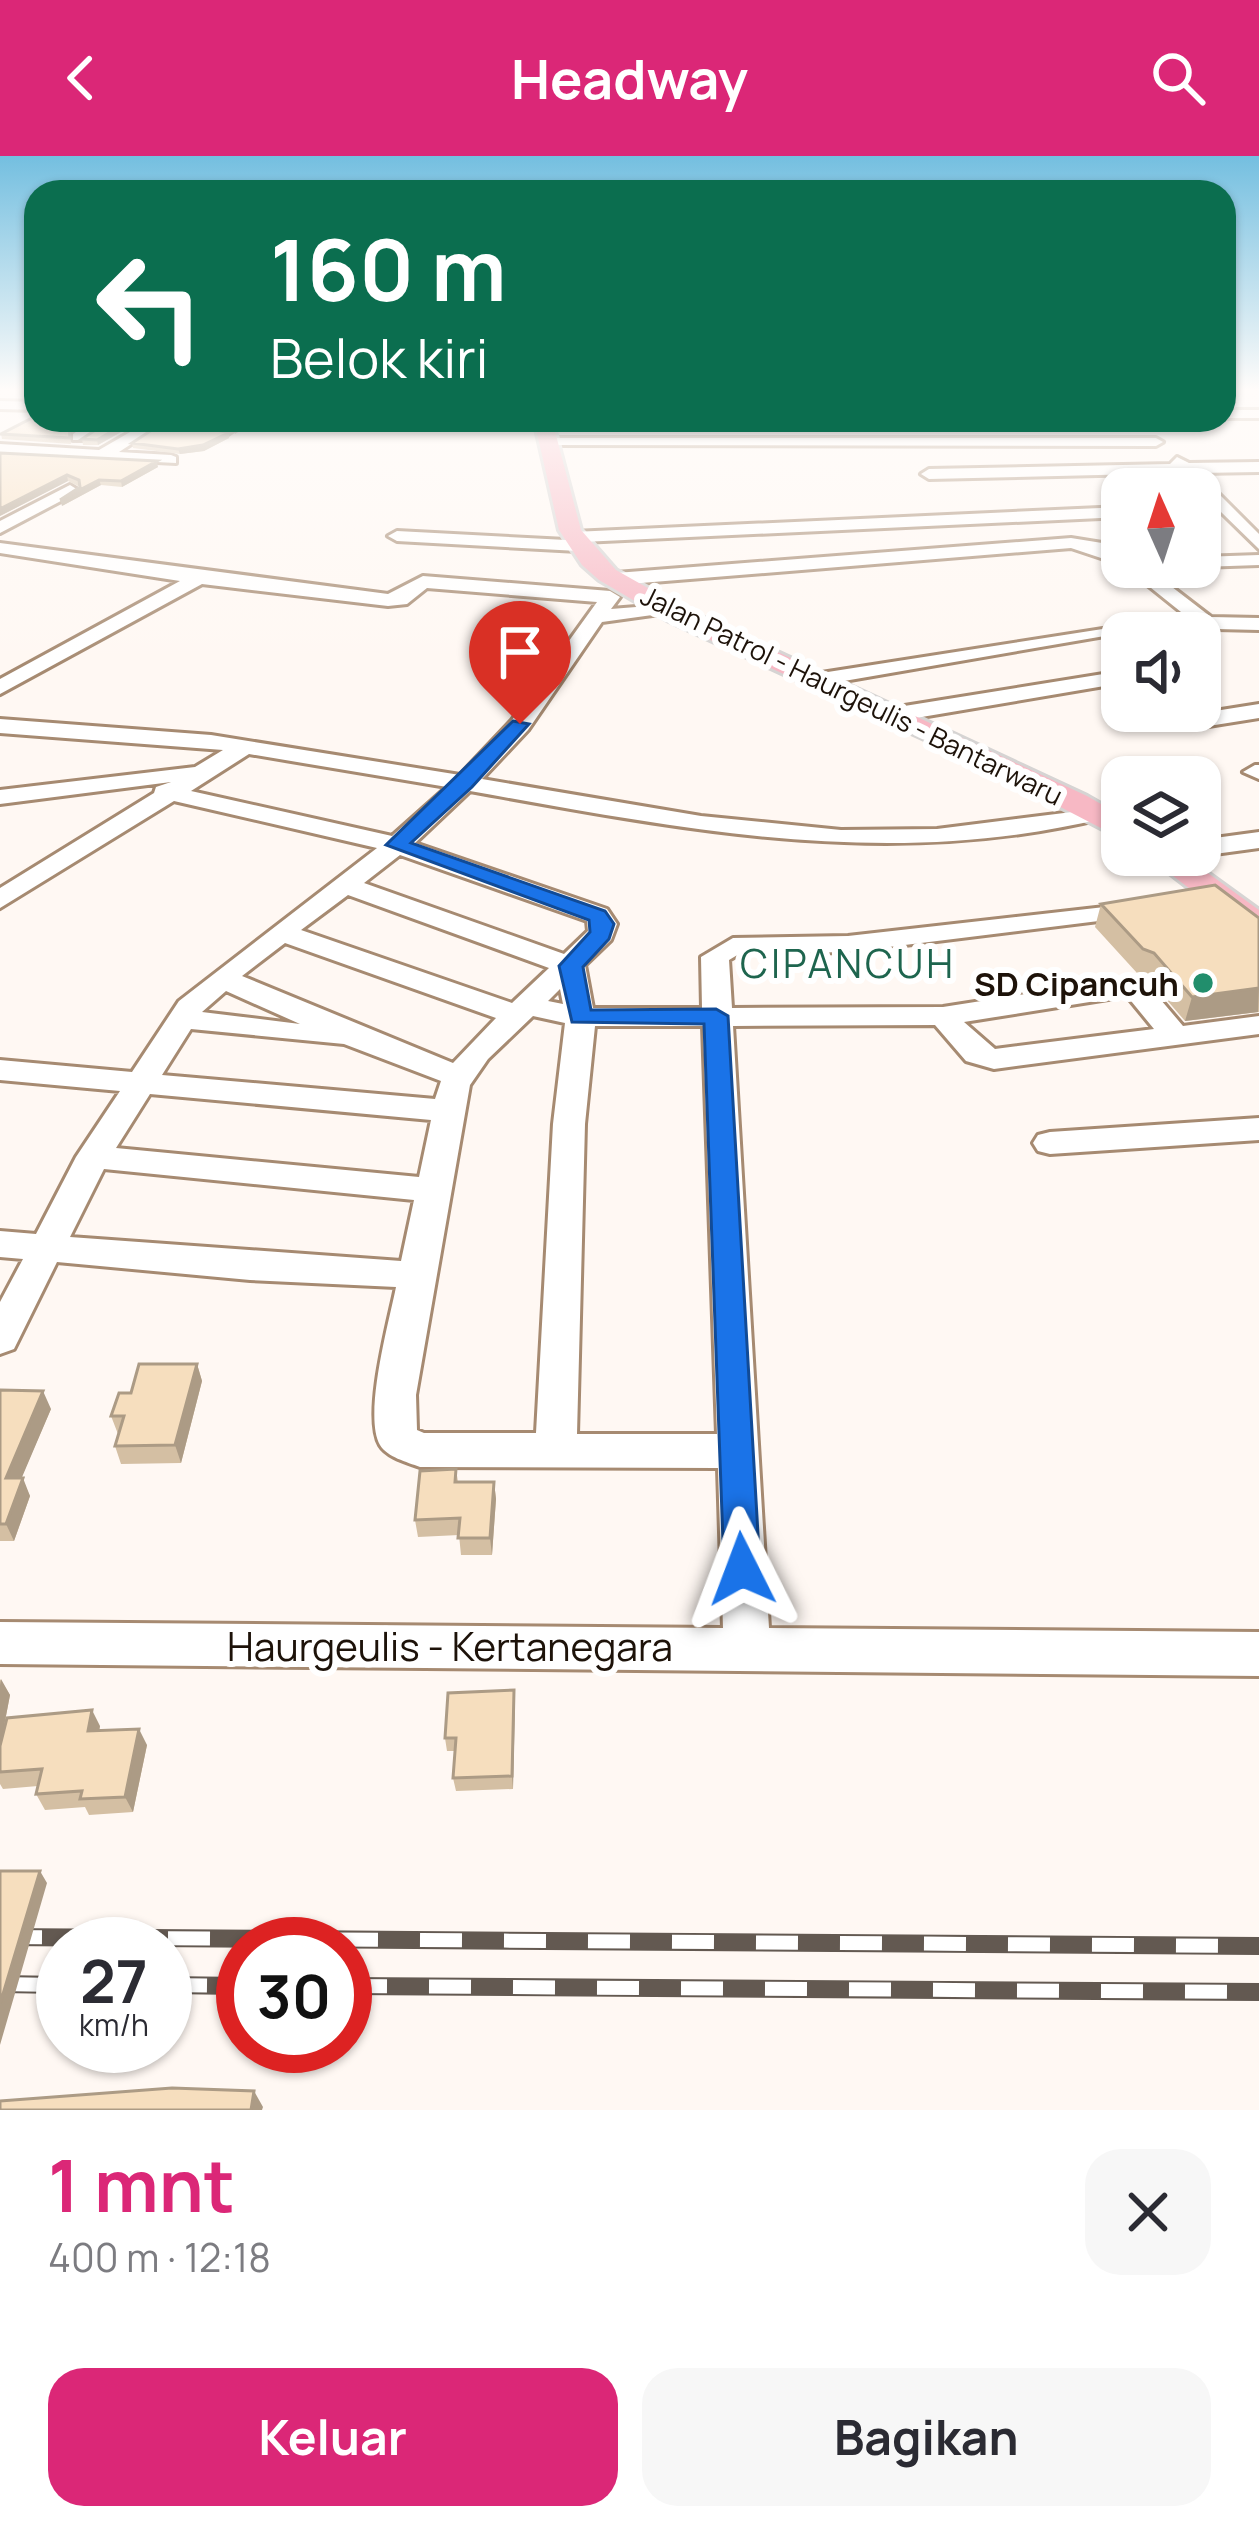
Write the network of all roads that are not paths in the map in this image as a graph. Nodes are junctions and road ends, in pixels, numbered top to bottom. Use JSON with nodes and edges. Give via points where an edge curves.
{"nodes":[{"id":1,"x":559,"y":481,"type":"edge"},
{"id":2,"x":935,"y":481,"type":"edge"},
{"id":3,"x":1076,"y":481,"type":"edge"},
{"id":4,"x":70,"y":490,"type":"edge"},
{"id":5,"x":943,"y":496,"type":"junction"},
{"id":6,"x":1221,"y":505,"type":"edge"},
{"id":7,"x":0,"y":507,"type":"edge"},
{"id":8,"x":1221,"y":508,"type":"edge"},
{"id":9,"x":1224,"y":508,"type":"junction"},
{"id":10,"x":32,"y":510,"type":"junction"},
{"id":11,"x":1101,"y":510,"type":"edge"},
{"id":12,"x":1250,"y":525,"type":"edge"},
{"id":13,"x":0,"y":528,"type":"edge"},
{"id":14,"x":398,"y":536,"type":"dead end"},
{"id":15,"x":575,"y":541,"type":"junction"},
{"id":16,"x":1259,"y":544,"type":"edge"},
{"id":17,"x":0,"y":548,"type":"edge"},
{"id":18,"x":1101,"y":550,"type":"edge"},
{"id":19,"x":1259,"y":560,"type":"edge"},
{"id":20,"x":1221,"y":561,"type":"edge"},
{"id":21,"x":199,"y":578,"type":"junction"},
{"id":22,"x":1161,"y":588,"type":"edge"},
{"id":23,"x":610,"y":594,"type":"junction"},
{"id":24,"x":668,"y":608,"type":"junction"},
{"id":25,"x":1193,"y":612,"type":"edge"},
{"id":26,"x":1221,"y":621,"type":"edge"},
{"id":27,"x":1259,"y":624,"type":"edge"},
{"id":28,"x":1101,"y":633,"type":"edge"},
{"id":29,"x":815,"y":680,"type":"junction"},
{"id":30,"x":1101,"y":680,"type":"edge"},
{"id":31,"x":0,"y":688,"type":"edge"},
{"id":32,"x":1259,"y":711,"type":"edge"},
{"id":33,"x":892,"y":715,"type":"junction"},
{"id":34,"x":1221,"y":717,"type":"edge"},
{"id":35,"x":0,"y":726,"type":"edge"},
{"id":36,"x":241,"y":748,"type":"junction"},
{"id":37,"x":197,"y":772,"type":"junction"},
{"id":38,"x":465,"y":783,"type":"junction"},
{"id":39,"x":165,"y":792,"type":"junction"},
{"id":40,"x":0,"y":797,"type":"edge"},
{"id":41,"x":1095,"y":813,"type":"junction"},
{"id":42,"x":1101,"y":817,"type":"edge"},
{"id":43,"x":1259,"y":840,"type":"edge"},
{"id":44,"x":397,"y":845,"type":"junction"},
{"id":45,"x":1221,"y":845,"type":"edge"},
{"id":46,"x":1192,"y":876,"type":"edge"},
{"id":47,"x":345,"y":885,"type":"junction"},
{"id":48,"x":1217,"y":894,"type":"junction"},
{"id":49,"x":0,"y":900,"type":"edge"},
{"id":50,"x":1259,"y":926,"type":"edge"},
{"id":51,"x":282,"y":933,"type":"junction"},
{"id":52,"x":1109,"y":957,"type":"dead end"},
{"id":53,"x":571,"y":966,"type":"junction"},
{"id":54,"x":222,"y":978,"type":"junction"},
{"id":55,"x":1134,"y":986,"type":"junction"},
{"id":56,"x":522,"y":1010,"type":"junction"},
{"id":57,"x":716,"y":1016,"type":"junction"},
{"id":58,"x":943,"y":1016,"type":"junction"},
{"id":59,"x":580,"y":1017,"type":"junction"},
{"id":60,"x":181,"y":1019,"type":"junction"},
{"id":61,"x":1259,"y":1025,"type":"edge"},
{"id":62,"x":1173,"y":1034,"type":"junction"},
{"id":63,"x":358,"y":1039,"type":"junction"},
{"id":64,"x":0,"y":1070,"type":"edge"},
{"id":65,"x":137,"y":1083,"type":"junction"},
{"id":66,"x":453,"y":1094,"type":"junction"},
{"id":67,"x":1259,"y":1129,"type":"edge"},
{"id":68,"x":1050,"y":1143,"type":"dead end"},
{"id":69,"x":92,"y":1157,"type":"junction"},
{"id":70,"x":435,"y":1190,"type":"junction"},
{"id":71,"x":0,"y":1244,"type":"edge"},
{"id":72,"x":45,"y":1245,"type":"junction"},
{"id":73,"x":418,"y":1275,"type":"junction"},
{"id":74,"x":0,"y":1339,"type":"edge"},
{"id":75,"x":555,"y":1451,"type":"junction"},
{"id":76,"x":735,"y":1451,"type":"junction"},
{"id":77,"x":0,"y":1643,"type":"edge"},
{"id":78,"x":747,"y":1647,"type":"junction"},
{"id":79,"x":1259,"y":1654,"type":"edge"}],
"edges":[{"from":1,"to":15,"type":"main road"},
{"from":2,"to":5,"type":"street"},
{"from":3,"to":5,"type":"street"},
{"from":4,"to":10,"type":"street"},
{"from":5,"to":11,"type":"street"},
{"from":5,"to":15,"type":"street"},
{"from":6,"to":9,"type":"street"},
{"from":7,"to":10,"type":"street"},
{"from":8,"to":9,"type":"street"},
{"from":9,"to":12,"type":"street"},
{"from":10,"to":13,"type":"street"},
{"from":12,"to":16,"type":"street"},
{"from":14,"to":15,"type":"street"},
{"from":15,"to":23,"type":"main road","name":"Jalan Patrol - Haurgeulis - Bantarwaru"},
{"from":17,"to":21,"type":"street"},
{"from":18,"to":23,"type":"street","via":[[1062,544]]},
{"from":19,"to":20,"type":"street"},
{"from":21,"to":23,"type":"street","via":[[388,600],[423,582]]},
{"from":21,"to":31,"type":"street"},
{"from":22,"to":25,"type":"street"},
{"from":23,"to":24,"type":"main road","name":"Jalan Patrol - Haurgeulis - Bantarwaru"},
{"from":23,"to":24,"type":"street"},
{"from":23,"to":38,"type":"street","via":[[520,724]]},
{"from":24,"to":29,"type":"main road","name":"Jalan Patrol - Haurgeulis - Bantarwaru"},
{"from":26,"to":27,"type":"street"},
{"from":28,"to":29,"type":"street"},
{"from":29,"to":33,"type":"main road","name":"Jalan Patrol - Haurgeulis - Bantarwaru"},
{"from":30,"to":33,"type":"street"},
{"from":32,"to":34,"type":"street"},
{"from":33,"to":41,"type":"main road","name":"Jalan Patrol - Haurgeulis - Bantarwaru"},
{"from":35,"to":36,"type":"street","via":[[108,729]]},
{"from":36,"to":37,"type":"street"},
{"from":36,"to":38,"type":"street"},
{"from":37,"to":39,"type":"street"},
{"from":37,"to":40,"type":"street"},
{"from":38,"to":41,"type":"street","via":[[723,827],[843,838],[991,830]]},
{"from":38,"to":44,"type":"street"},
{"from":39,"to":44,"type":"street"},
{"from":39,"to":49,"type":"street"},
{"from":41,"to":42,"type":"main road","name":"Jalan Patrol - Haurgeulis - Bantarwaru"},
{"from":43,"to":45,"type":"street"},
{"from":44,"to":47,"type":"street"},
{"from":44,"to":53,"type":"street","via":[[597,915],[601,934]]},
{"from":46,"to":48,"type":"main road"},
{"from":47,"to":51,"type":"street"},
{"from":47,"to":53,"type":"street"},
{"from":48,"to":50,"type":"main road"},
{"from":48,"to":57,"type":"street","via":[[961,933],[733,946],[715,957]]},
{"from":51,"to":54,"type":"street"},
{"from":51,"to":56,"type":"street"},
{"from":52,"to":55,"type":"street"},
{"from":53,"to":56,"type":"street"},
{"from":53,"to":59,"type":"street"},
{"from":54,"to":60,"type":"street"},
{"from":54,"to":63,"type":"street"},
{"from":55,"to":58,"type":"street"},
{"from":55,"to":62,"type":"street"},
{"from":56,"to":59,"type":"street"},
{"from":56,"to":66,"type":"street"},
{"from":57,"to":58,"type":"street"},
{"from":57,"to":59,"type":"street"},
{"from":57,"to":76,"type":"street"},
{"from":58,"to":62,"type":"street","via":[[977,1054],[994,1059]]},
{"from":59,"to":75,"type":"street"},
{"from":60,"to":63,"type":"street"},
{"from":60,"to":65,"type":"street"},
{"from":61,"to":62,"type":"street"},
{"from":63,"to":66,"type":"street"},
{"from":64,"to":65,"type":"street"},
{"from":65,"to":66,"type":"street"},
{"from":65,"to":69,"type":"street"},
{"from":66,"to":70,"type":"street"},
{"from":67,"to":68,"type":"street"},
{"from":69,"to":70,"type":"street"},
{"from":69,"to":72,"type":"street"},
{"from":70,"to":73,"type":"street"},
{"from":71,"to":72,"type":"street"},
{"from":72,"to":73,"type":"street"},
{"from":72,"to":74,"type":"street"},
{"from":73,"to":75,"type":"street","via":[[396,1395],[397,1439],[420,1450]]},
{"from":75,"to":76,"type":"street"},
{"from":76,"to":78,"type":"street"},
{"from":77,"to":78,"type":"street","name":"Haurgeulis - Kertanegara"},
{"from":78,"to":79,"type":"street","name":"Haurgeulis - Kertanegara"}]}
